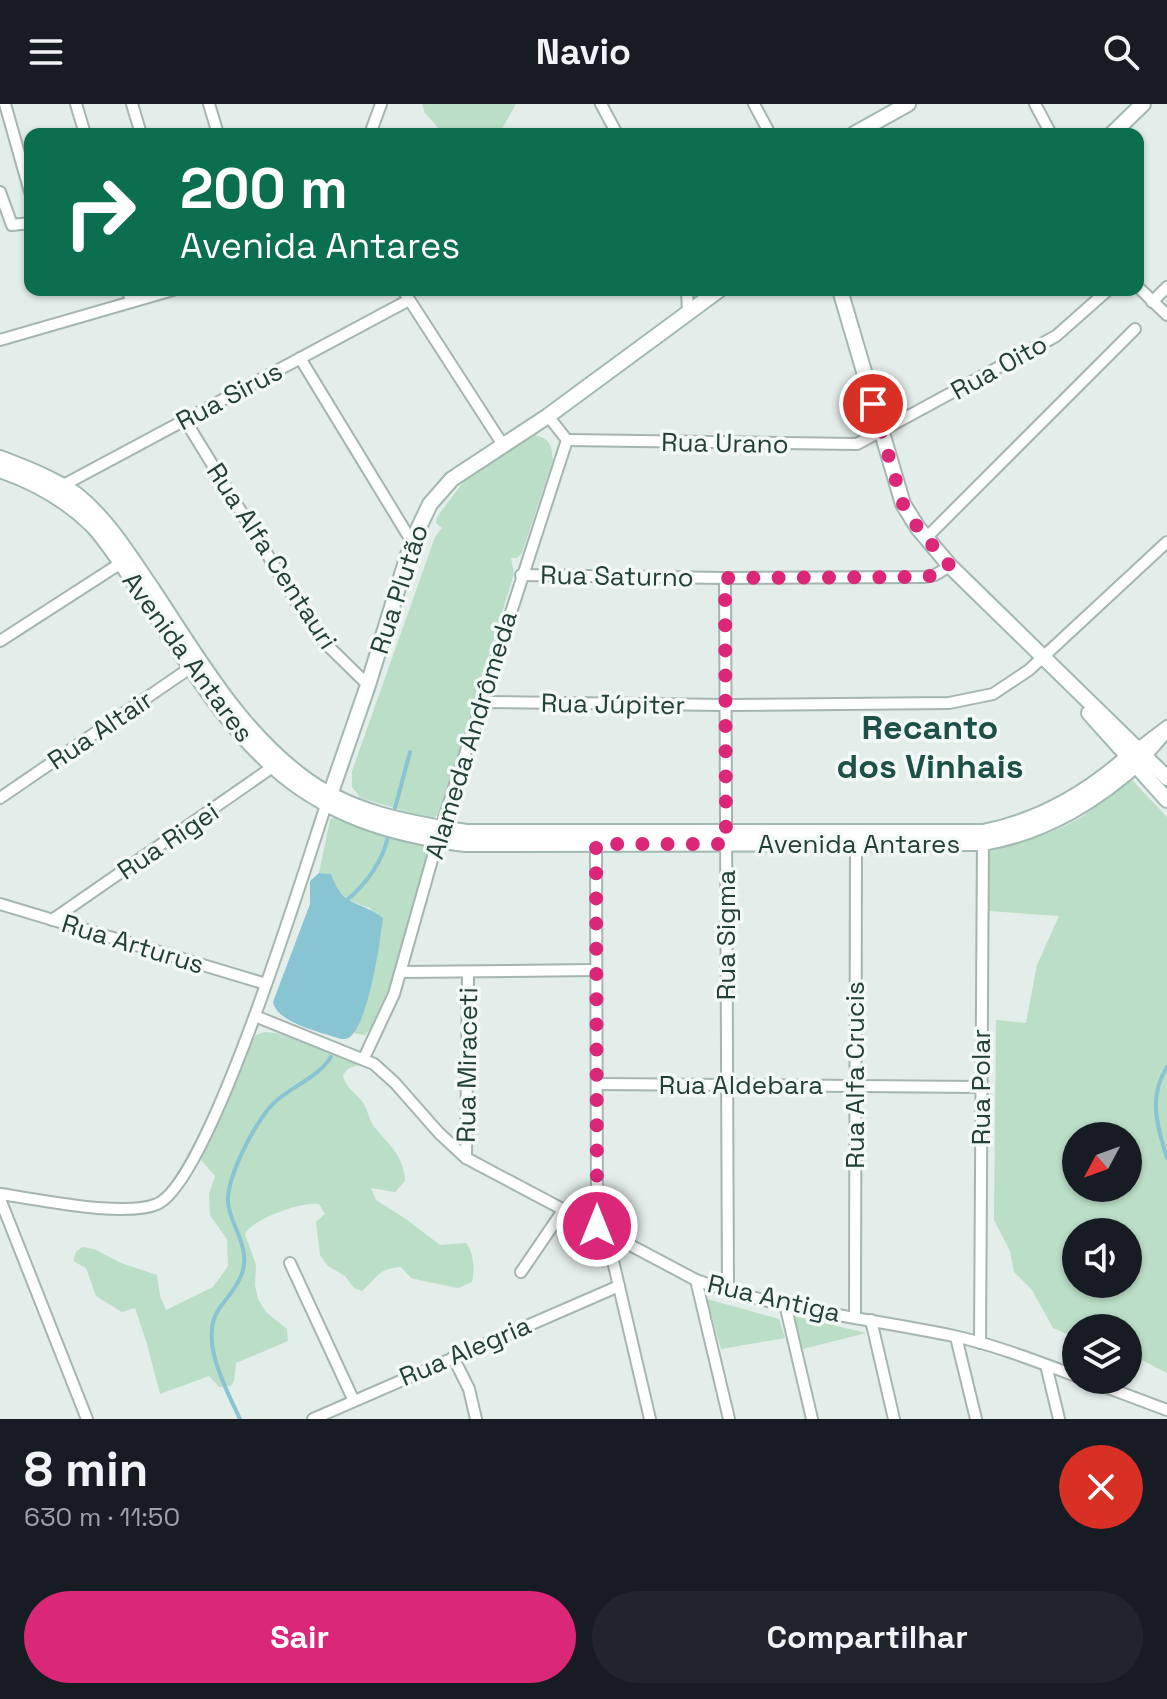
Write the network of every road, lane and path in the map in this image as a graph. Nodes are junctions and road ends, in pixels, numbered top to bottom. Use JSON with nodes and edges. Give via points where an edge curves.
{"nodes":[{"id":1,"x":5,"y":104,"type":"edge"},
{"id":2,"x":76,"y":104,"type":"edge"},
{"id":3,"x":132,"y":104,"type":"edge"},
{"id":4,"x":209,"y":104,"type":"edge"},
{"id":5,"x":381,"y":104,"type":"edge"},
{"id":6,"x":601,"y":104,"type":"edge"},
{"id":7,"x":908,"y":104,"type":"edge"},
{"id":8,"x":1035,"y":104,"type":"edge"},
{"id":9,"x":1143,"y":104,"type":"edge"},
{"id":10,"x":757,"y":105,"type":"edge"},
{"id":11,"x":83,"y":128,"type":"edge"},
{"id":12,"x":139,"y":128,"type":"edge"},
{"id":13,"x":216,"y":128,"type":"edge"},
{"id":14,"x":372,"y":128,"type":"edge"},
{"id":15,"x":614,"y":128,"type":"edge"},
{"id":16,"x":767,"y":128,"type":"edge"},
{"id":17,"x":865,"y":128,"type":"edge"},
{"id":18,"x":1048,"y":128,"type":"edge"},
{"id":19,"x":1118,"y":128,"type":"edge"},
{"id":20,"x":24,"y":171,"type":"edge"},
{"id":21,"x":0,"y":192,"type":"edge"},
{"id":22,"x":24,"y":224,"type":"edge"},
{"id":23,"x":1167,"y":287,"type":"edge"},
{"id":24,"x":1144,"y":293,"type":"edge"},
{"id":25,"x":130,"y":296,"type":"edge"},
{"id":26,"x":152,"y":296,"type":"edge"},
{"id":27,"x":404,"y":296,"type":"edge"},
{"id":28,"x":407,"y":296,"type":"edge"},
{"id":29,"x":687,"y":296,"type":"edge"},
{"id":30,"x":710,"y":296,"type":"edge"},
{"id":31,"x":844,"y":296,"type":"edge"},
{"id":32,"x":1101,"y":296,"type":"edge"},
{"id":33,"x":131,"y":302,"type":"junction"},
{"id":34,"x":1152,"y":302,"type":"junction"},
{"id":35,"x":688,"y":312,"type":"junction"},
{"id":36,"x":1167,"y":315,"type":"edge"},
{"id":37,"x":1135,"y":329,"type":"dead end"},
{"id":38,"x":0,"y":340,"type":"edge"},
{"id":39,"x":300,"y":358,"type":"junction"},
{"id":40,"x":548,"y":416,"type":"junction"},
{"id":41,"x":185,"y":420,"type":"junction"},
{"id":42,"x":880,"y":432,"type":"junction"},
{"id":43,"x":567,"y":440,"type":"junction"},
{"id":44,"x":503,"y":445,"type":"junction"},
{"id":45,"x":0,"y":458,"type":"edge"},
{"id":46,"x":0,"y":470,"type":"edge"},
{"id":47,"x":56,"y":489,"type":"junction"},
{"id":48,"x":98,"y":523,"type":"junction"},
{"id":49,"x":926,"y":538,"type":"junction"},
{"id":50,"x":412,"y":542,"type":"junction"},
{"id":51,"x":1167,"y":542,"type":"edge"},
{"id":52,"x":121,"y":563,"type":"junction"},
{"id":53,"x":950,"y":566,"type":"junction"},
{"id":54,"x":521,"y":575,"type":"junction"},
{"id":55,"x":725,"y":578,"type":"junction"},
{"id":56,"x":0,"y":641,"type":"edge"},
{"id":57,"x":1042,"y":658,"type":"junction"},
{"id":58,"x":195,"y":665,"type":"junction"},
{"id":59,"x":368,"y":685,"type":"junction"},
{"id":60,"x":481,"y":702,"type":"junction"},
{"id":61,"x":726,"y":705,"type":"junction"},
{"id":62,"x":1167,"y":726,"type":"edge"},
{"id":63,"x":1167,"y":732,"type":"edge"},
{"id":64,"x":1137,"y":757,"type":"junction"},
{"id":65,"x":278,"y":764,"type":"junction"},
{"id":66,"x":1167,"y":778,"type":"edge"},
{"id":67,"x":0,"y":798,"type":"edge"},
{"id":68,"x":328,"y":799,"type":"junction"},
{"id":69,"x":1167,"y":800,"type":"edge"},
{"id":70,"x":439,"y":834,"type":"junction"},
{"id":71,"x":983,"y":838,"type":"junction"},
{"id":72,"x":596,"y":839,"type":"junction"},
{"id":73,"x":726,"y":839,"type":"junction"},
{"id":74,"x":856,"y":839,"type":"junction"},
{"id":75,"x":0,"y":904,"type":"edge"},
{"id":76,"x":52,"y":920,"type":"junction"},
{"id":77,"x":596,"y":970,"type":"junction"},
{"id":78,"x":401,"y":972,"type":"junction"},
{"id":79,"x":468,"y":972,"type":"junction"},
{"id":80,"x":266,"y":984,"type":"junction"},
{"id":81,"x":255,"y":1016,"type":"junction"},
{"id":82,"x":364,"y":1058,"type":"junction"},
{"id":83,"x":597,"y":1084,"type":"junction"},
{"id":84,"x":727,"y":1085,"type":"junction"},
{"id":85,"x":855,"y":1086,"type":"junction"},
{"id":86,"x":981,"y":1087,"type":"junction"},
{"id":87,"x":466,"y":1158,"type":"junction"},
{"id":88,"x":0,"y":1196,"type":"edge"},
{"id":89,"x":564,"y":1209,"type":"junction"},
{"id":90,"x":601,"y":1229,"type":"junction"},
{"id":91,"x":290,"y":1263,"type":"dead end"},
{"id":92,"x":521,"y":1272,"type":"dead end"},
{"id":93,"x":696,"y":1280,"type":"junction"},
{"id":94,"x":619,"y":1286,"type":"junction"},
{"id":95,"x":728,"y":1292,"type":"junction"},
{"id":96,"x":785,"y":1304,"type":"junction"},
{"id":97,"x":855,"y":1316,"type":"junction"},
{"id":98,"x":871,"y":1320,"type":"junction"},
{"id":99,"x":956,"y":1337,"type":"junction"},
{"id":100,"x":980,"y":1343,"type":"junction"},
{"id":101,"x":453,"y":1357,"type":"junction"},
{"id":102,"x":1046,"y":1365,"type":"junction"},
{"id":103,"x":1062,"y":1371,"type":"edge"},
{"id":104,"x":1124,"y":1394,"type":"edge"},
{"id":105,"x":353,"y":1399,"type":"junction"},
{"id":106,"x":1167,"y":1410,"type":"edge"},
{"id":107,"x":87,"y":1419,"type":"edge"},
{"id":108,"x":313,"y":1419,"type":"edge"},
{"id":109,"x":476,"y":1419,"type":"edge"},
{"id":110,"x":650,"y":1419,"type":"edge"},
{"id":111,"x":729,"y":1419,"type":"edge"},
{"id":112,"x":812,"y":1419,"type":"edge"},
{"id":113,"x":894,"y":1419,"type":"edge"},
{"id":114,"x":976,"y":1419,"type":"edge"},
{"id":115,"x":1059,"y":1419,"type":"edge"}],
"edges":[{"from":1,"to":20,"type":"street"},
{"from":2,"to":11,"type":"street"},
{"from":3,"to":12,"type":"street"},
{"from":4,"to":13,"type":"street"},
{"from":5,"to":14,"type":"street"},
{"from":6,"to":15,"type":"street"},
{"from":7,"to":17,"type":"main road"},
{"from":8,"to":18,"type":"street"},
{"from":9,"to":19,"type":"main road"},
{"from":10,"to":16,"type":"street"},
{"from":21,"to":22,"type":"street","via":[[12,225]]},
{"from":23,"to":34,"type":"street"},
{"from":24,"to":34,"type":"street"},
{"from":25,"to":33,"type":"street"},
{"from":26,"to":33,"type":"street"},
{"from":27,"to":39,"type":"street","name":"Rua Sirus"},
{"from":28,"to":44,"type":"street"},
{"from":29,"to":35,"type":"street"},
{"from":30,"to":35,"type":"main road","name":"Rua Plutão"},
{"from":31,"to":42,"type":"main road"},
{"from":32,"to":42,"type":"street","name":"Rua Oito","via":[[1056,336]]},
{"from":33,"to":38,"type":"street"},
{"from":34,"to":36,"type":"street"},
{"from":35,"to":40,"type":"main road","name":"Rua Plutão"},
{"from":37,"to":49,"type":"street"},
{"from":39,"to":41,"type":"street","name":"Rua Sirus"},
{"from":39,"to":50,"type":"street"},
{"from":40,"to":43,"type":"street"},
{"from":40,"to":44,"type":"main road","name":"Rua Plutão"},
{"from":41,"to":47,"type":"street","name":"Rua Sirus"},
{"from":41,"to":59,"type":"street","name":"Rua Alfa Centauri","via":[[315,631]]},
{"from":42,"to":43,"type":"street","name":"Rua Urano","via":[[851,446]]},
{"from":42,"to":49,"type":"main road","via":[[903,504]]},
{"from":43,"to":54,"type":"street","name":"Alameda Andrômeda"},
{"from":44,"to":50,"type":"main road","name":"Rua Plutão","via":[[444,486]]},
{"from":45,"to":47,"type":"main road","name":"Avenida Antares"},
{"from":46,"to":47,"type":"main road","name":"Avenida Antares"},
{"from":47,"to":48,"type":"main road","name":"Avenida Antares"},
{"from":48,"to":52,"type":"main road","name":"Avenida Antares"},
{"from":48,"to":58,"type":"main road","name":"Avenida Antares","via":[[130,555]]},
{"from":49,"to":53,"type":"main road"},
{"from":50,"to":59,"type":"main road","name":"Rua Plutão"},
{"from":51,"to":57,"type":"street","name":"Rua Júpiter"},
{"from":52,"to":56,"type":"street"},
{"from":52,"to":58,"type":"main road","name":"Avenida Antares"},
{"from":53,"to":55,"type":"street","name":"Rua Saturno","via":[[925,577]]},
{"from":53,"to":57,"type":"main road"},
{"from":54,"to":55,"type":"street","name":"Rua Saturno"},
{"from":54,"to":60,"type":"street","name":"Alameda Andrômeda"},
{"from":55,"to":61,"type":"street","name":"Rua Sigma"},
{"from":57,"to":61,"type":"street","name":"Rua Júpiter","via":[[993,694],[962,702]]},
{"from":57,"to":64,"type":"main road"},
{"from":58,"to":65,"type":"main road","name":"Avenida Antares","via":[[232,724]]},
{"from":58,"to":67,"type":"street","name":"Rua Altair"},
{"from":59,"to":68,"type":"main road","name":"Rua Plutão"},
{"from":60,"to":61,"type":"street","name":"Rua Júpiter"},
{"from":60,"to":70,"type":"street","name":"Alameda Andrômeda"},
{"from":61,"to":73,"type":"street","name":"Rua Sigma"},
{"from":62,"to":64,"type":"street","name":"Avenida Antares"},
{"from":63,"to":64,"type":"street","name":"Avenida Antares"},
{"from":64,"to":66,"type":"main road"},
{"from":64,"to":69,"type":"main road"},
{"from":64,"to":71,"type":"main road","name":"Avenida Antares","via":[[1097,797],[1062,819],[1015,836]]},
{"from":65,"to":68,"type":"main road","name":"Avenida Antares","via":[[301,790]]},
{"from":65,"to":76,"type":"street","name":"Rua Rigei"},
{"from":68,"to":70,"type":"main road","name":"Avenida Antares","via":[[379,827]]},
{"from":68,"to":80,"type":"street","name":"Rua Plutão"},
{"from":70,"to":72,"type":"main road","name":"Avenida Antares","via":[[465,844]]},
{"from":70,"to":78,"type":"street","name":"Alameda Andrômeda"},
{"from":71,"to":74,"type":"main road","name":"Avenida Antares"},
{"from":71,"to":86,"type":"street","name":"Rua Polar"},
{"from":72,"to":73,"type":"main road","name":"Avenida Antares"},
{"from":72,"to":77,"type":"street"},
{"from":73,"to":74,"type":"main road","name":"Avenida Antares"},
{"from":73,"to":84,"type":"street","name":"Rua Sigma"},
{"from":74,"to":85,"type":"street","name":"Rua Alfa Crucis"},
{"from":75,"to":76,"type":"street","name":"Rua Arturus"},
{"from":76,"to":80,"type":"street","name":"Rua Arturus"},
{"from":77,"to":79,"type":"street"},
{"from":77,"to":83,"type":"street"},
{"from":78,"to":79,"type":"street"},
{"from":78,"to":82,"type":"street","name":"Alameda Andrômeda"},
{"from":79,"to":87,"type":"street","name":"Rua Miraceti"},
{"from":80,"to":81,"type":"street","name":"Rua Plutão"},
{"from":81,"to":82,"type":"street","name":"Rua Antiga"},
{"from":81,"to":88,"type":"street","name":"Rua Plutão","via":[[189,1168],[165,1200],[145,1208],[121,1208]]},
{"from":82,"to":87,"type":"street","name":"Rua Antiga","via":[[384,1071]]},
{"from":83,"to":84,"type":"street","name":"Rua Aldebara"},
{"from":83,"to":90,"type":"street"},
{"from":84,"to":85,"type":"street","name":"Rua Aldebara"},
{"from":84,"to":95,"type":"street","name":"Rua Sigma"},
{"from":85,"to":86,"type":"street","name":"Rua Aldebara"},
{"from":85,"to":97,"type":"street","name":"Rua Alfa Crucis"},
{"from":86,"to":100,"type":"street","name":"Rua Polar"},
{"from":87,"to":89,"type":"street","name":"Rua Antiga"},
{"from":88,"to":107,"type":"street"},
{"from":89,"to":90,"type":"street","name":"Rua Antiga"},
{"from":89,"to":92,"type":"street"},
{"from":90,"to":93,"type":"street","name":"Rua Antiga"},
{"from":90,"to":94,"type":"street"},
{"from":91,"to":105,"type":"street"},
{"from":93,"to":95,"type":"street","name":"Rua Antiga"},
{"from":93,"to":111,"type":"street"},
{"from":94,"to":101,"type":"street","name":"Rua Alegria"},
{"from":94,"to":110,"type":"street"},
{"from":95,"to":96,"type":"street","name":"Rua Antiga"},
{"from":96,"to":97,"type":"street","name":"Rua Antiga"},
{"from":96,"to":112,"type":"street"},
{"from":97,"to":98,"type":"street","name":"Rua Antiga"},
{"from":98,"to":99,"type":"street","name":"Rua Antiga"},
{"from":98,"to":113,"type":"street"},
{"from":99,"to":100,"type":"street","name":"Rua Antiga"},
{"from":99,"to":114,"type":"street"},
{"from":100,"to":102,"type":"street","name":"Rua Antiga"},
{"from":101,"to":105,"type":"street","name":"Rua Alegria"},
{"from":101,"to":109,"type":"street"},
{"from":102,"to":103,"type":"street","name":"Rua Antiga"},
{"from":102,"to":115,"type":"street"},
{"from":104,"to":106,"type":"street"},
{"from":105,"to":108,"type":"street","name":"Rua Alegria"}]}
